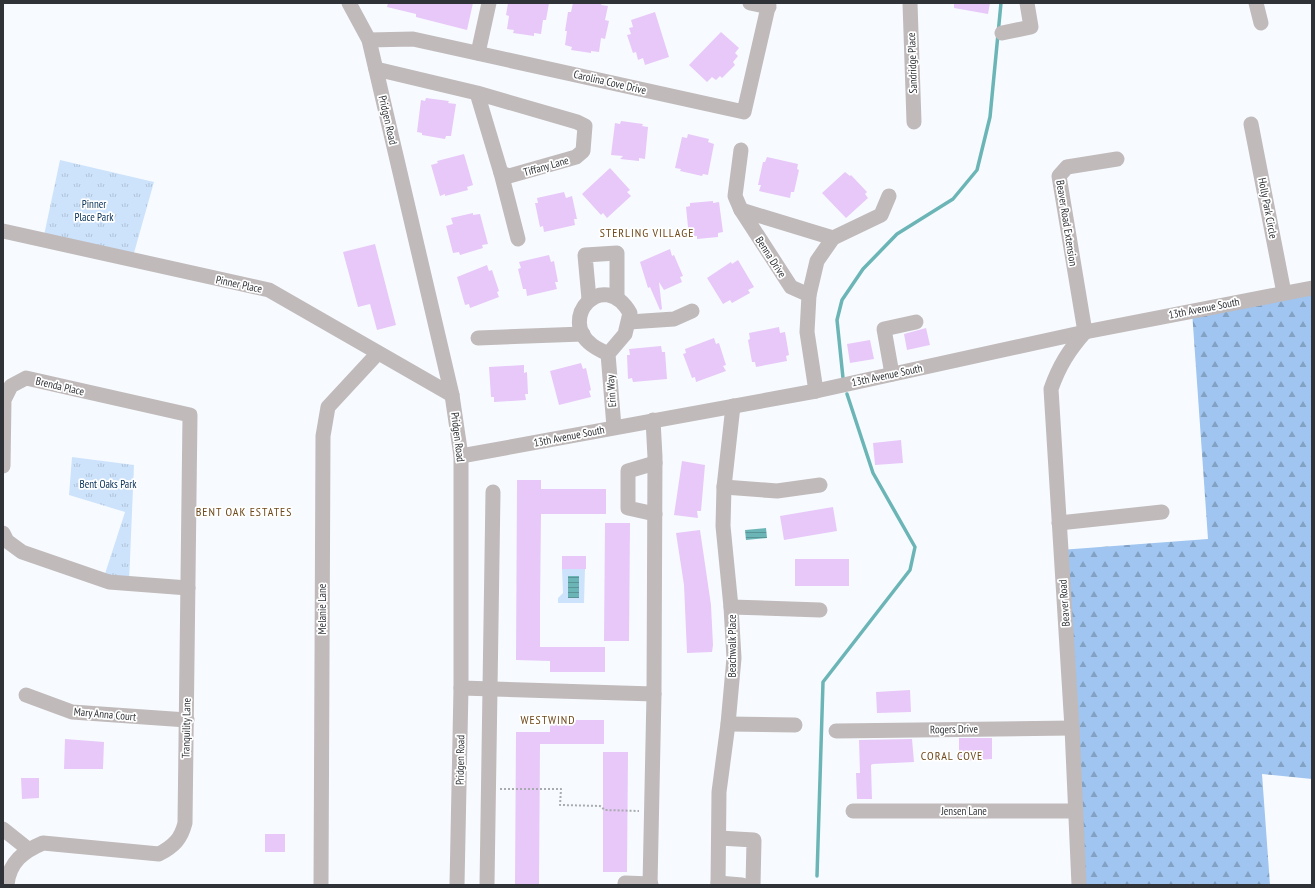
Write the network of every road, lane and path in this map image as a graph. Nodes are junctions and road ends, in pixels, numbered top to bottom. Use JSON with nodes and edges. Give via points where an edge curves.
{"nodes":[{"id":1,"x":349,"y":3,"type":"edge"},
{"id":2,"x":490,"y":3,"type":"edge"},
{"id":3,"x":750,"y":3,"type":"edge"},
{"id":4,"x":910,"y":3,"type":"edge"},
{"id":5,"x":1027,"y":3,"type":"edge"},
{"id":6,"x":1256,"y":3,"type":"edge"},
{"id":7,"x":769,"y":5,"type":"edge"},
{"id":8,"x":1261,"y":23,"type":"dead end"},
{"id":9,"x":1002,"y":33,"type":"dead end"},
{"id":10,"x":369,"y":40,"type":"junction"},
{"id":11,"x":478,"y":53,"type":"junction"},
{"id":12,"x":376,"y":69,"type":"junction"},
{"id":13,"x":477,"y":93,"type":"junction"},
{"id":14,"x":914,"y":122,"type":"dead end"},
{"id":15,"x":1251,"y":124,"type":"dead end"},
{"id":16,"x":740,"y":150,"type":"dead end"},
{"id":17,"x":1118,"y":159,"type":"dead end"},
{"id":18,"x":501,"y":173,"type":"junction"},
{"id":19,"x":889,"y":196,"type":"dead end"},
{"id":20,"x":741,"y":210,"type":"junction"},
{"id":21,"x":3,"y":231,"type":"edge"},
{"id":22,"x":833,"y":238,"type":"junction"},
{"id":23,"x":518,"y":239,"type":"dead end"},
{"id":24,"x":1312,"y":288,"type":"edge"},
{"id":25,"x":1284,"y":292,"type":"junction"},
{"id":26,"x":809,"y":295,"type":"junction"},
{"id":27,"x":617,"y":298,"type":"junction"},
{"id":28,"x":589,"y":299,"type":"junction"},
{"id":29,"x":692,"y":311,"type":"dead end"},
{"id":30,"x":629,"y":322,"type":"junction"},
{"id":31,"x":916,"y":322,"type":"dead end"},
{"id":32,"x":1085,"y":332,"type":"junction"},
{"id":33,"x":583,"y":334,"type":"junction"},
{"id":34,"x":478,"y":338,"type":"dead end"},
{"id":35,"x":378,"y":353,"type":"junction"},
{"id":36,"x":608,"y":354,"type":"junction"},
{"id":37,"x":892,"y":374,"type":"junction"},
{"id":38,"x":7,"y":381,"type":"edge"},
{"id":39,"x":816,"y":391,"type":"junction"},
{"id":40,"x":452,"y":395,"type":"junction"},
{"id":41,"x":734,"y":406,"type":"junction"},
{"id":42,"x":190,"y":415,"type":"joint"},
{"id":43,"x":653,"y":420,"type":"junction"},
{"id":44,"x":614,"y":427,"type":"junction"},
{"id":45,"x":461,"y":456,"type":"junction"},
{"id":46,"x":655,"y":463,"type":"junction"},
{"id":47,"x":3,"y":466,"type":"edge"},
{"id":48,"x":820,"y":485,"type":"dead end"},
{"id":49,"x":724,"y":487,"type":"junction"},
{"id":50,"x":493,"y":492,"type":"dead end"},
{"id":51,"x":1162,"y":512,"type":"dead end"},
{"id":52,"x":655,"y":514,"type":"junction"},
{"id":53,"x":1059,"y":524,"type":"junction"},
{"id":54,"x":3,"y":533,"type":"edge"},
{"id":55,"x":188,"y":588,"type":"junction"},
{"id":56,"x":731,"y":607,"type":"junction"},
{"id":57,"x":820,"y":610,"type":"dead end"},
{"id":58,"x":461,"y":688,"type":"junction"},
{"id":59,"x":491,"y":688,"type":"junction"},
{"id":60,"x":654,"y":694,"type":"junction"},
{"id":61,"x":26,"y":695,"type":"dead end"},
{"id":62,"x":186,"y":720,"type":"junction"},
{"id":63,"x":728,"y":724,"type":"junction"},
{"id":64,"x":794,"y":725,"type":"dead end"},
{"id":65,"x":1072,"y":728,"type":"junction"},
{"id":66,"x":836,"y":730,"type":"dead end"},
{"id":67,"x":489,"y":789,"type":"junction"},
{"id":68,"x":652,"y":811,"type":"junction"},
{"id":69,"x":853,"y":811,"type":"dead end"},
{"id":70,"x":1075,"y":811,"type":"junction"},
{"id":71,"x":3,"y":829,"type":"edge"},
{"id":72,"x":719,"y":838,"type":"junction"},
{"id":73,"x":28,"y":849,"type":"junction"},
{"id":74,"x":718,"y":884,"type":"edge"},
{"id":75,"x":7,"y":885,"type":"edge"},
{"id":76,"x":321,"y":885,"type":"edge"},
{"id":77,"x":457,"y":885,"type":"edge"},
{"id":78,"x":486,"y":885,"type":"edge"},
{"id":79,"x":625,"y":885,"type":"edge"},
{"id":80,"x":650,"y":885,"type":"edge"},
{"id":81,"x":742,"y":885,"type":"edge"},
{"id":82,"x":753,"y":885,"type":"edge"},
{"id":83,"x":1079,"y":885,"type":"edge"}],
"edges":[{"from":1,"to":10,"type":"street","name":"Pridgen Road"},
{"from":2,"to":11,"type":"street"},
{"from":3,"to":7,"type":"street"},
{"from":4,"to":14,"type":"street","name":"Sandridge Place"},
{"from":5,"to":9,"type":"street","via":[[1030,27]]},
{"from":6,"to":8,"type":"street"},
{"from":7,"to":11,"type":"street","name":"Carolina Cove Drive","via":[[744,112]]},
{"from":10,"to":11,"type":"street","name":"Carolina Cove Drive","via":[[413,39]]},
{"from":10,"to":12,"type":"street","name":"Pridgen Road"},
{"from":12,"to":13,"type":"street","name":"Tiffany Lane"},
{"from":12,"to":40,"type":"street","name":"Pridgen Road"},
{"from":13,"to":18,"type":"street"},
{"from":13,"to":18,"type":"street","name":"Tiffany Lane","via":[[585,126],[583,151],[576,157],[509,176]]},
{"from":15,"to":25,"type":"street","name":"Holly Park Circle"},
{"from":16,"to":20,"type":"street","name":"Benna Drive","via":[[735,196]]},
{"from":17,"to":32,"type":"street","name":"Beaver Road Extension","via":[[1066,167],[1059,176]]},
{"from":18,"to":23,"type":"street"},
{"from":19,"to":22,"type":"street","via":[[881,215]]},
{"from":20,"to":22,"type":"street","name":"Benna Drive"},
{"from":20,"to":26,"type":"street","name":"Benna Drive","via":[[791,287]]},
{"from":21,"to":35,"type":"street","name":"Pinner Place","via":[[269,290]]},
{"from":22,"to":26,"type":"street","via":[[817,261]]},
{"from":24,"to":25,"type":"street","name":"13th Avenue South"},
{"from":25,"to":32,"type":"street","name":"13th Avenue South"},
{"from":26,"to":39,"type":"street","via":[[807,332]]},
{"from":27,"to":28,"type":"street","via":[[600,295]]},
{"from":27,"to":28,"type":"street","via":[[617,253],[584,255]]},
{"from":27,"to":30,"type":"street","via":[[630,313]]},
{"from":28,"to":33,"type":"street","via":[[581,311],[579,320]]},
{"from":29,"to":30,"type":"street","via":[[674,319]]},
{"from":30,"to":36,"type":"street","via":[[624,334]]},
{"from":31,"to":37,"type":"street","via":[[884,330]]},
{"from":32,"to":37,"type":"street","name":"13th Avenue South"},
{"from":32,"to":53,"type":"street","name":"Beaver Road","via":[[1057,370],[1051,389]]},
{"from":33,"to":34,"type":"street"},
{"from":33,"to":36,"type":"street","via":[[591,345]]},
{"from":35,"to":40,"type":"street","name":"Pinner Place"},
{"from":35,"to":76,"type":"street","name":"Melanie Lane","via":[[328,407],[323,436]]},
{"from":36,"to":44,"type":"street","name":"Erin Way"},
{"from":37,"to":39,"type":"street","name":"13th Avenue South"},
{"from":38,"to":42,"type":"street","name":"Brenda Place","via":[[26,378]]},
{"from":38,"to":47,"type":"street","name":"Brenda Place","via":[[4,400]]},
{"from":39,"to":41,"type":"street","name":"13th Avenue South"},
{"from":40,"to":45,"type":"street","name":"Pridgen Road"},
{"from":41,"to":43,"type":"street","name":"13th Avenue South"},
{"from":41,"to":49,"type":"street","name":"Beachwalk Place"},
{"from":42,"to":55,"type":"street","name":"Tranquility Lane"},
{"from":43,"to":44,"type":"street","name":"13th Avenue South"},
{"from":43,"to":46,"type":"street"},
{"from":44,"to":45,"type":"street","name":"13th Avenue South"},
{"from":45,"to":58,"type":"street","name":"Pridgen Road"},
{"from":46,"to":52,"type":"street"},
{"from":46,"to":52,"type":"street","via":[[628,471],[628,508]]},
{"from":48,"to":49,"type":"street","via":[[777,491]]},
{"from":49,"to":56,"type":"street","name":"Beachwalk Place","via":[[723,526]]},
{"from":50,"to":59,"type":"street"},
{"from":51,"to":53,"type":"street"},
{"from":52,"to":60,"type":"street"},
{"from":53,"to":65,"type":"street","name":"Beaver Road"},
{"from":54,"to":55,"type":"street","via":[[7,541],[22,552],[109,582]]},
{"from":55,"to":62,"type":"street","name":"Tranquility Lane"},
{"from":56,"to":57,"type":"street"},
{"from":56,"to":63,"type":"street","name":"Beachwalk Place","via":[[734,658]]},
{"from":58,"to":59,"type":"street"},
{"from":58,"to":77,"type":"street","name":"Pridgen Road"},
{"from":59,"to":60,"type":"street"},
{"from":59,"to":67,"type":"street"},
{"from":60,"to":68,"type":"street"},
{"from":61,"to":62,"type":"street","name":"Mary Anna Court","via":[[72,712]]},
{"from":62,"to":73,"type":"street","name":"Tranquility Lane","via":[[186,823],[182,836],[170,848],[159,854],[44,843]]},
{"from":63,"to":64,"type":"street"},
{"from":63,"to":72,"type":"street","name":"Beachwalk Place","via":[[719,792]]},
{"from":65,"to":66,"type":"street","name":"Rogers Drive"},
{"from":65,"to":70,"type":"street","name":"Beaver Road"},
{"from":67,"to":68,"type":"path","via":[[561,790],[560,805],[600,806],[605,810]]},
{"from":67,"to":78,"type":"street"},
{"from":68,"to":80,"type":"street"},
{"from":69,"to":70,"type":"street","name":"Jensen Lane"},
{"from":70,"to":83,"type":"street","name":"Beaver Road"},
{"from":71,"to":73,"type":"street"},
{"from":72,"to":74,"type":"street","name":"Beachwalk Place"},
{"from":72,"to":82,"type":"street","via":[[754,840]]},
{"from":73,"to":75,"type":"street","name":"Tranquility Lane","via":[[14,861]]},
{"from":74,"to":81,"type":"street"},
{"from":79,"to":80,"type":"street"}]}
